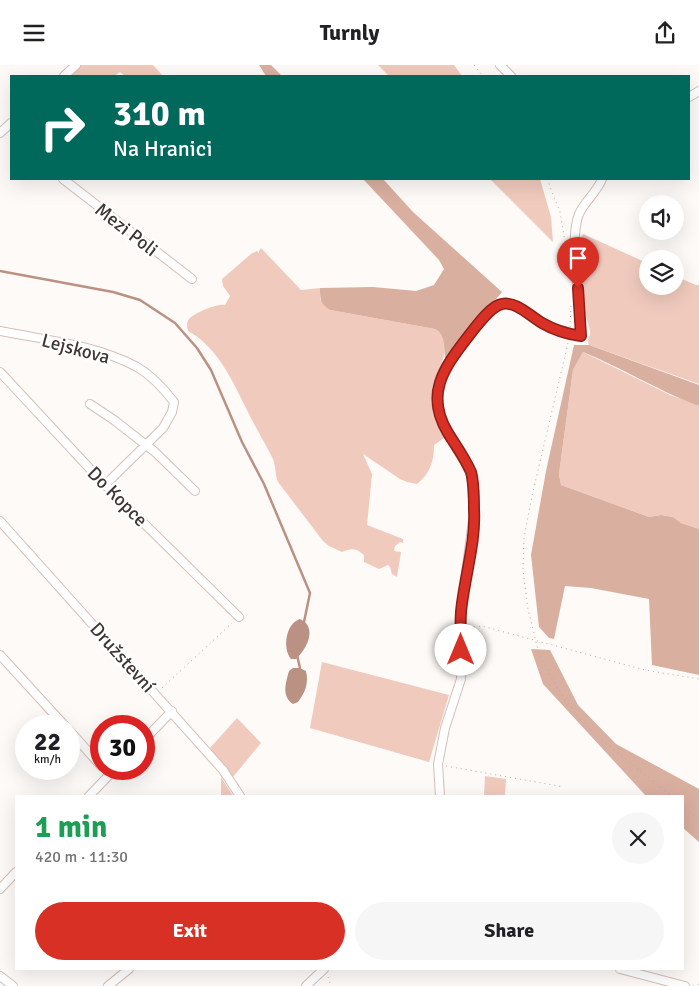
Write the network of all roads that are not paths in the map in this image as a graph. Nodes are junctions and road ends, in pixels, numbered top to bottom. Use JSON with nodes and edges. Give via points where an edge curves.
{"nodes":[{"id":1,"x":76,"y":65,"type":"edge"},
{"id":2,"x":500,"y":65,"type":"edge"},
{"id":3,"x":65,"y":75,"type":"edge"},
{"id":4,"x":510,"y":75,"type":"edge"},
{"id":5,"x":10,"y":124,"type":"edge"},
{"id":6,"x":0,"y":133,"type":"edge"},
{"id":7,"x":64,"y":180,"type":"edge"},
{"id":8,"x":602,"y":180,"type":"edge"},
{"id":9,"x":192,"y":279,"type":"dead end"},
{"id":10,"x":0,"y":331,"type":"edge"},
{"id":11,"x":0,"y":372,"type":"edge"},
{"id":12,"x":90,"y":405,"type":"dead end"},
{"id":13,"x":146,"y":445,"type":"junction"},
{"id":14,"x":106,"y":485,"type":"junction"},
{"id":15,"x":194,"y":491,"type":"dead end"},
{"id":16,"x":0,"y":521,"type":"edge"},
{"id":17,"x":239,"y":617,"type":"road end"},
{"id":18,"x":0,"y":655,"type":"edge"},
{"id":19,"x":172,"y":711,"type":"junction"},
{"id":20,"x":55,"y":715,"type":"edge"},
{"id":21,"x":155,"y":729,"type":"edge"},
{"id":22,"x":80,"y":742,"type":"edge"},
{"id":23,"x":90,"y":753,"type":"edge"},
{"id":24,"x":102,"y":780,"type":"edge"},
{"id":25,"x":90,"y":795,"type":"edge"},
{"id":26,"x":239,"y":795,"type":"edge"},
{"id":27,"x":440,"y":795,"type":"edge"},
{"id":28,"x":15,"y":873,"type":"edge"},
{"id":29,"x":0,"y":889,"type":"edge"},
{"id":30,"x":128,"y":970,"type":"edge"},
{"id":31,"x":323,"y":970,"type":"edge"},
{"id":32,"x":624,"y":970,"type":"edge"},
{"id":33,"x":0,"y":976,"type":"edge"},
{"id":34,"x":12,"y":986,"type":"edge"},
{"id":35,"x":108,"y":986,"type":"edge"},
{"id":36,"x":306,"y":986,"type":"edge"},
{"id":37,"x":684,"y":986,"type":"edge"}],
"edges":[{"from":1,"to":3,"type":"street"},
{"from":2,"to":4,"type":"street"},
{"from":5,"to":6,"type":"street"},
{"from":7,"to":9,"type":"street","name":"Mezi Poli"},
{"from":8,"to":27,"type":"street","via":[[583,208],[574,236],[581,336],[570,335],[542,323],[512,304],[499,304],[447,364],[436,393],[440,417],[471,474],[474,512],[461,613],[461,679],[445,728],[438,765]]},
{"from":10,"to":13,"type":"street","name":"Lejskova","via":[[95,350],[138,368],[166,391],[174,402],[163,428]]},
{"from":11,"to":14,"type":"street","name":"Do Kopce"},
{"from":12,"to":13,"type":"street"},
{"from":13,"to":14,"type":"street","name":"Lejskova"},
{"from":13,"to":15,"type":"street"},
{"from":14,"to":17,"type":"street","name":"Do Kopce"},
{"from":16,"to":19,"type":"street","name":"Družstevní"},
{"from":18,"to":20,"type":"street"},
{"from":19,"to":21,"type":"street"},
{"from":19,"to":26,"type":"street","name":"Družstevní","via":[[223,770]]},
{"from":22,"to":23,"type":"street"},
{"from":24,"to":25,"type":"street"},
{"from":28,"to":29,"type":"street"},
{"from":30,"to":35,"type":"street"},
{"from":31,"to":36,"type":"street"},
{"from":32,"to":37,"type":"street"},
{"from":33,"to":34,"type":"street"}]}
